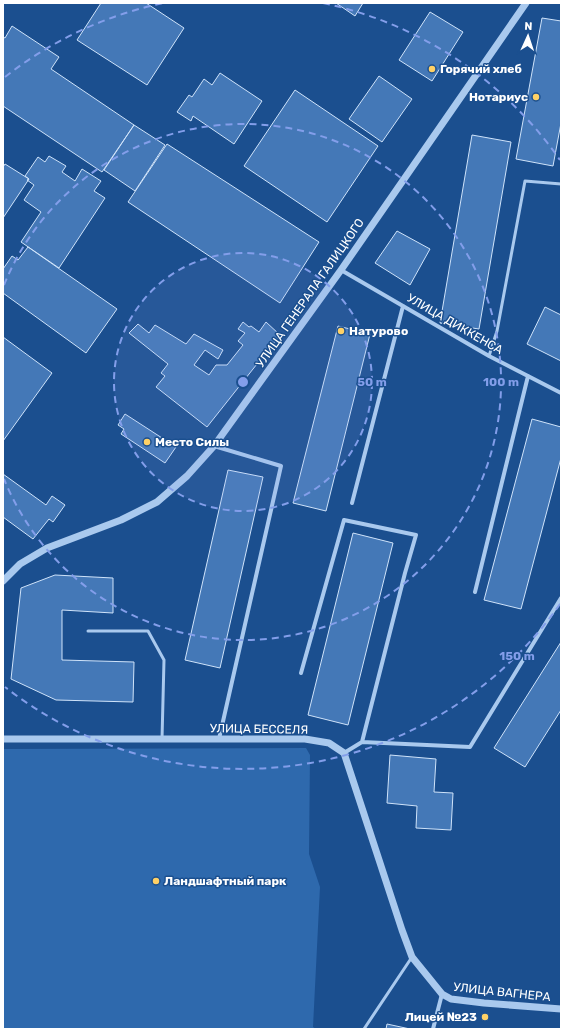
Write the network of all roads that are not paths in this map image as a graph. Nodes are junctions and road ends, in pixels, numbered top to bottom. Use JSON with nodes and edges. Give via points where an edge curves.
{"nodes":[{"id":1,"x":526,"y":3,"type":"edge"},
{"id":2,"x":561,"y":184,"type":"edge"},
{"id":3,"x":341,"y":270,"type":"junction"},
{"id":4,"x":403,"y":306,"type":"junction"},
{"id":5,"x":489,"y":356,"type":"junction"},
{"id":6,"x":528,"y":376,"type":"junction"},
{"id":7,"x":561,"y":393,"type":"edge"},
{"id":8,"x":214,"y":446,"type":"junction"},
{"id":9,"x":352,"y":503,"type":"dead end"},
{"id":10,"x":3,"y":580,"type":"edge"},
{"id":11,"x":475,"y":592,"type":"dead end"},
{"id":12,"x":561,"y":598,"type":"edge"},
{"id":13,"x":88,"y":631,"type":"dead end"},
{"id":14,"x":301,"y":673,"type":"dead end"},
{"id":15,"x":3,"y":739,"type":"edge"},
{"id":16,"x":162,"y":739,"type":"junction"},
{"id":17,"x":219,"y":739,"type":"junction"},
{"id":18,"x":362,"y":742,"type":"junction"},
{"id":19,"x":344,"y":753,"type":"junction"},
{"id":20,"x":412,"y":957,"type":"junction"},
{"id":21,"x":442,"y":994,"type":"junction"},
{"id":22,"x":561,"y":1009,"type":"edge"},
{"id":23,"x":364,"y":1029,"type":"edge"},
{"id":24,"x":433,"y":1029,"type":"edge"}],
"edges":[{"from":1,"to":3,"type":"street","name":"УЛИЦА ГЕНЕРАЛА ГАЛИЦКОГО"},
{"from":2,"to":5,"type":"lane","via":[[525,181],[497,330]]},
{"from":3,"to":4,"type":"street","name":"УЛИЦА ДИККЕНСА"},
{"from":3,"to":8,"type":"street","name":"УЛИЦА ГЕНЕРАЛА ГАЛИЦКОГО"},
{"from":4,"to":5,"type":"street","name":"УЛИЦА ДИККЕНСА"},
{"from":4,"to":9,"type":"street"},
{"from":5,"to":6,"type":"street","name":"УЛИЦА ДИККЕНСА"},
{"from":6,"to":7,"type":"street","name":"УЛИЦА ДИККЕНСА"},
{"from":6,"to":11,"type":"street"},
{"from":8,"to":10,"type":"street","name":"УЛИЦА ГЕНЕРАЛА ГАЛИЦКОГО","via":[[187,476],[157,502],[121,520],[47,548],[20,564]]},
{"from":8,"to":17,"type":"street","via":[[280,466]]},
{"from":12,"to":18,"type":"street","via":[[470,746]]},
{"from":13,"to":16,"type":"lane","via":[[148,631],[164,660]]},
{"from":14,"to":18,"type":"street","via":[[344,520],[416,535]]},
{"from":15,"to":16,"type":"street","name":"УЛИЦА БЕССЕЛЯ"},
{"from":16,"to":17,"type":"street","name":"УЛИЦА БЕССЕЛЯ"},
{"from":17,"to":19,"type":"street","name":"УЛИЦА БЕССЕЛЯ","via":[[305,739],[329,743]]},
{"from":18,"to":19,"type":"street"},
{"from":19,"to":20,"type":"street"},
{"from":20,"to":21,"type":"street"},
{"from":20,"to":23,"type":"lane"},
{"from":21,"to":22,"type":"street","name":"УЛИЦА ВАГНЕРА","via":[[451,999],[484,1004]]},
{"from":21,"to":24,"type":"street"}]}
